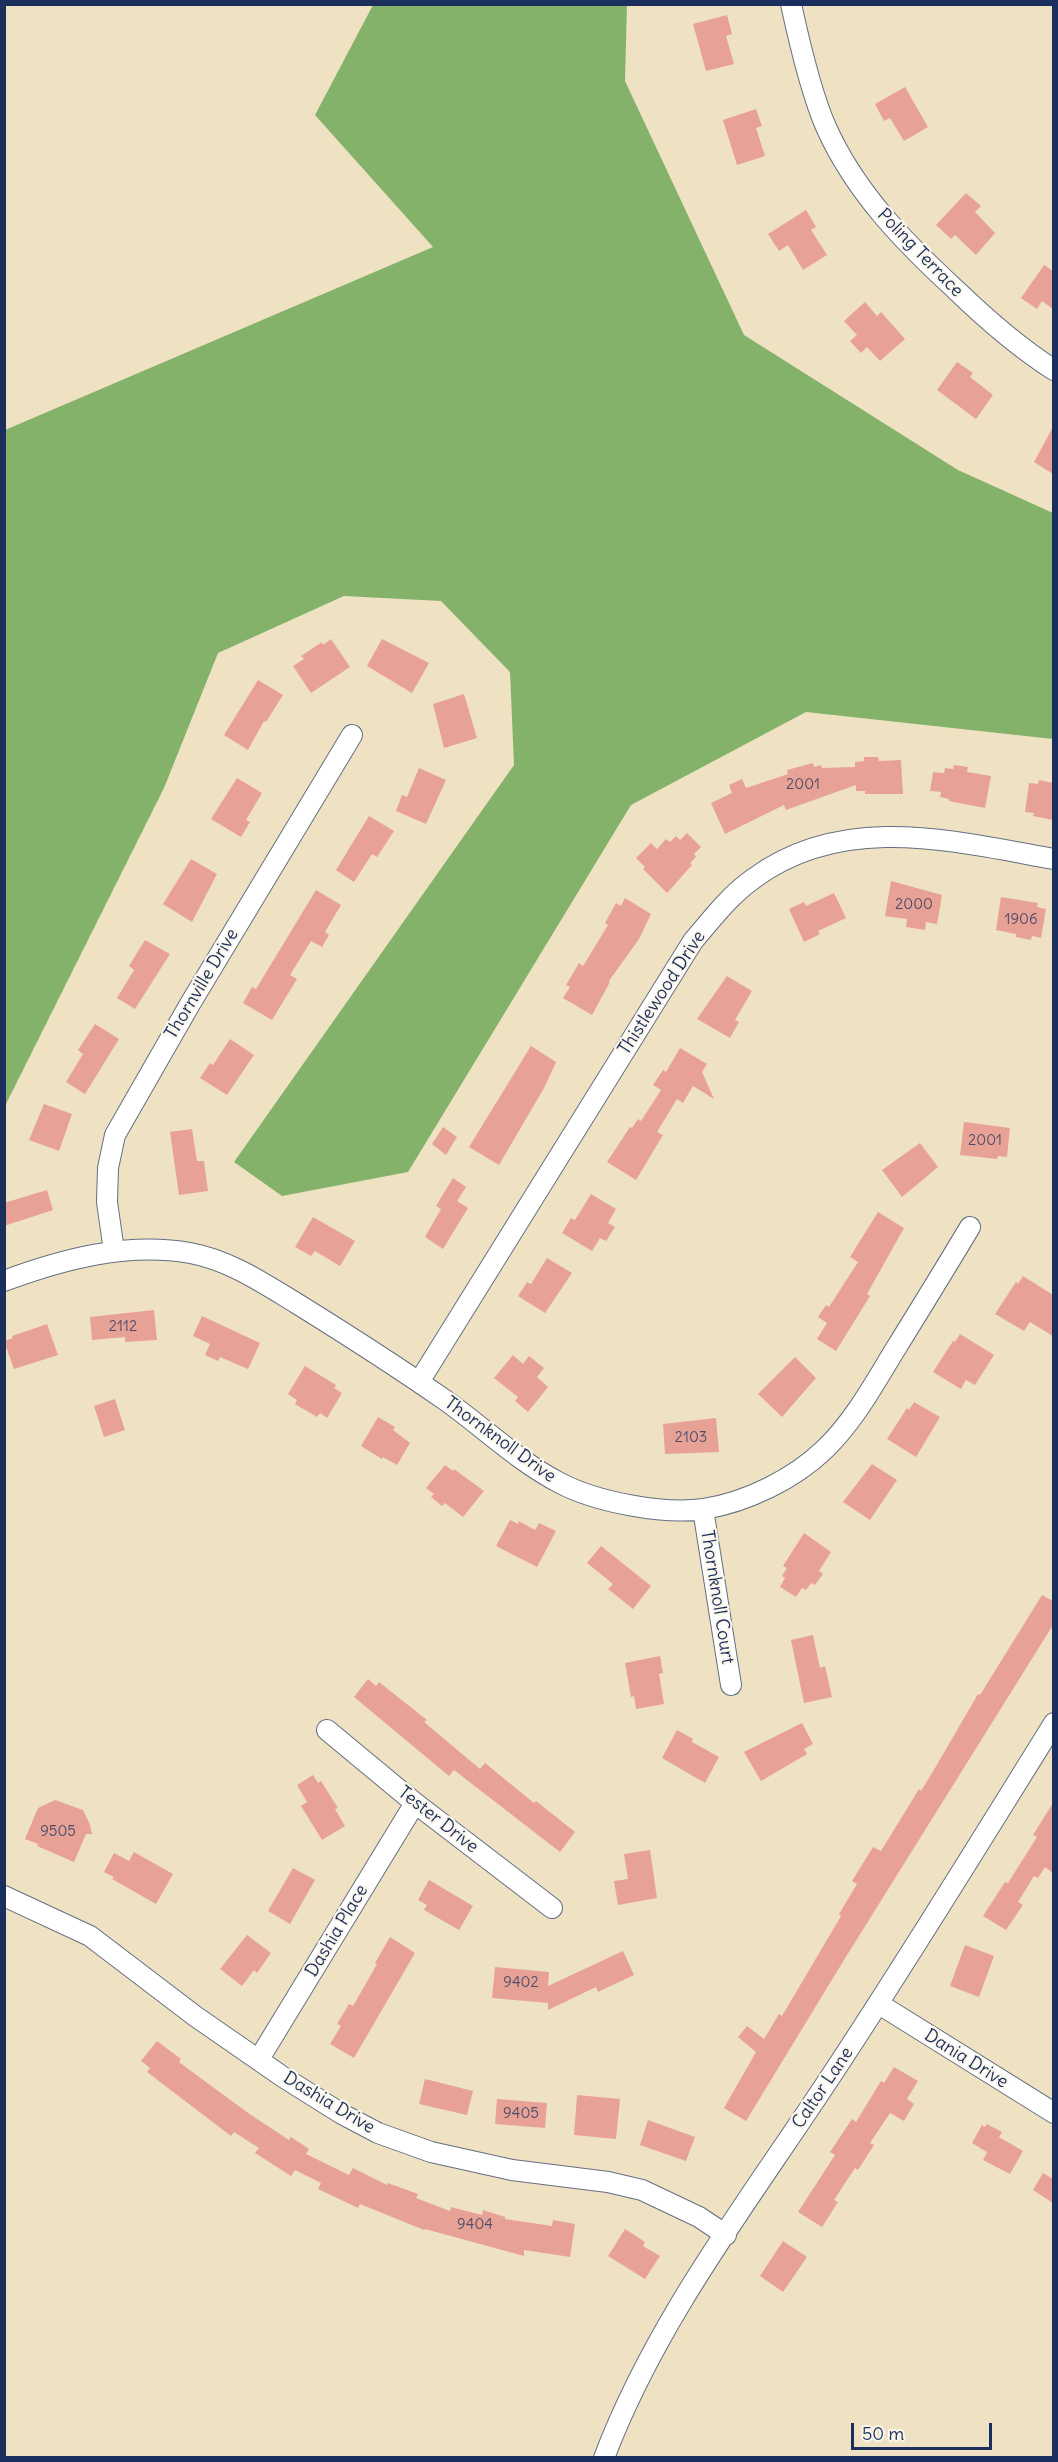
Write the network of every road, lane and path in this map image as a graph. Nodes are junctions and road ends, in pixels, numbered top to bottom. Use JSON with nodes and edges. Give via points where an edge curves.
{"nodes":[{"id":1,"x":791,"y":4,"type":"edge"},
{"id":2,"x":1053,"y":370,"type":"edge"},
{"id":3,"x":352,"y":735,"type":"dead end"},
{"id":4,"x":1053,"y":859,"type":"edge"},
{"id":5,"x":970,"y":1227,"type":"dead end"},
{"id":6,"x":114,"y":1251,"type":"junction"},
{"id":7,"x":4,"y":1281,"type":"edge"},
{"id":8,"x":419,"y":1382,"type":"junction"},
{"id":9,"x":703,"y":1509,"type":"junction"},
{"id":10,"x":731,"y":1685,"type":"dead end"},
{"id":11,"x":1053,"y":1723,"type":"edge"},
{"id":12,"x":327,"y":1730,"type":"dead end"},
{"id":13,"x":415,"y":1803,"type":"junction"},
{"id":14,"x":4,"y":1896,"type":"edge"},
{"id":15,"x":552,"y":1908,"type":"dead end"},
{"id":16,"x":879,"y":2004,"type":"junction"},
{"id":17,"x":259,"y":2059,"type":"junction"},
{"id":18,"x":1053,"y":2113,"type":"edge"},
{"id":19,"x":726,"y":2235,"type":"junction"},
{"id":20,"x":604,"y":2457,"type":"edge"}],
"edges":[{"from":1,"to":2,"type":"street","name":"Poling Terrace","via":[[825,125],[844,164],[880,213],[920,256],[988,320]]},
{"from":3,"to":6,"type":"street","name":"Thornville Drive","via":[[115,1135],[108,1168],[107,1202]]},
{"from":4,"to":8,"type":"street","name":"Thistlewood Drive","via":[[923,838],[852,838],[787,859],[727,900],[693,941]]},
{"from":5,"to":9,"type":"street","name":"Thornknoll Drive","via":[[875,1383],[826,1448],[806,1467],[786,1478],[739,1500]]},
{"from":6,"to":7,"type":"street","name":"Thornknoll Drive"},
{"from":6,"to":8,"type":"street","name":"Thornknoll Drive","via":[[181,1252],[218,1260],[249,1275]]},
{"from":8,"to":9,"type":"street","name":"Thornknoll Drive","via":[[536,1469],[578,1491],[643,1507]]},
{"from":9,"to":10,"type":"street","name":"Thornknoll Court"},
{"from":11,"to":16,"type":"street","name":"Caltor Lane"},
{"from":12,"to":13,"type":"street","name":"Tester Drive"},
{"from":13,"to":15,"type":"street","name":"Tester Drive"},
{"from":13,"to":17,"type":"street","name":"Dashia Place"},
{"from":14,"to":17,"type":"street","name":"Dashia Drive","via":[[90,1936]]},
{"from":16,"to":18,"type":"street","name":"Dania Drive"},
{"from":16,"to":19,"type":"street","name":"Caltor Lane"},
{"from":17,"to":19,"type":"street","name":"Dashia Drive","via":[[320,2101],[378,2133],[431,2152],[512,2170],[642,2190],[699,2217]]},
{"from":19,"to":20,"type":"street","name":"Caltor Lane","via":[[697,2277],[635,2385]]}]}
